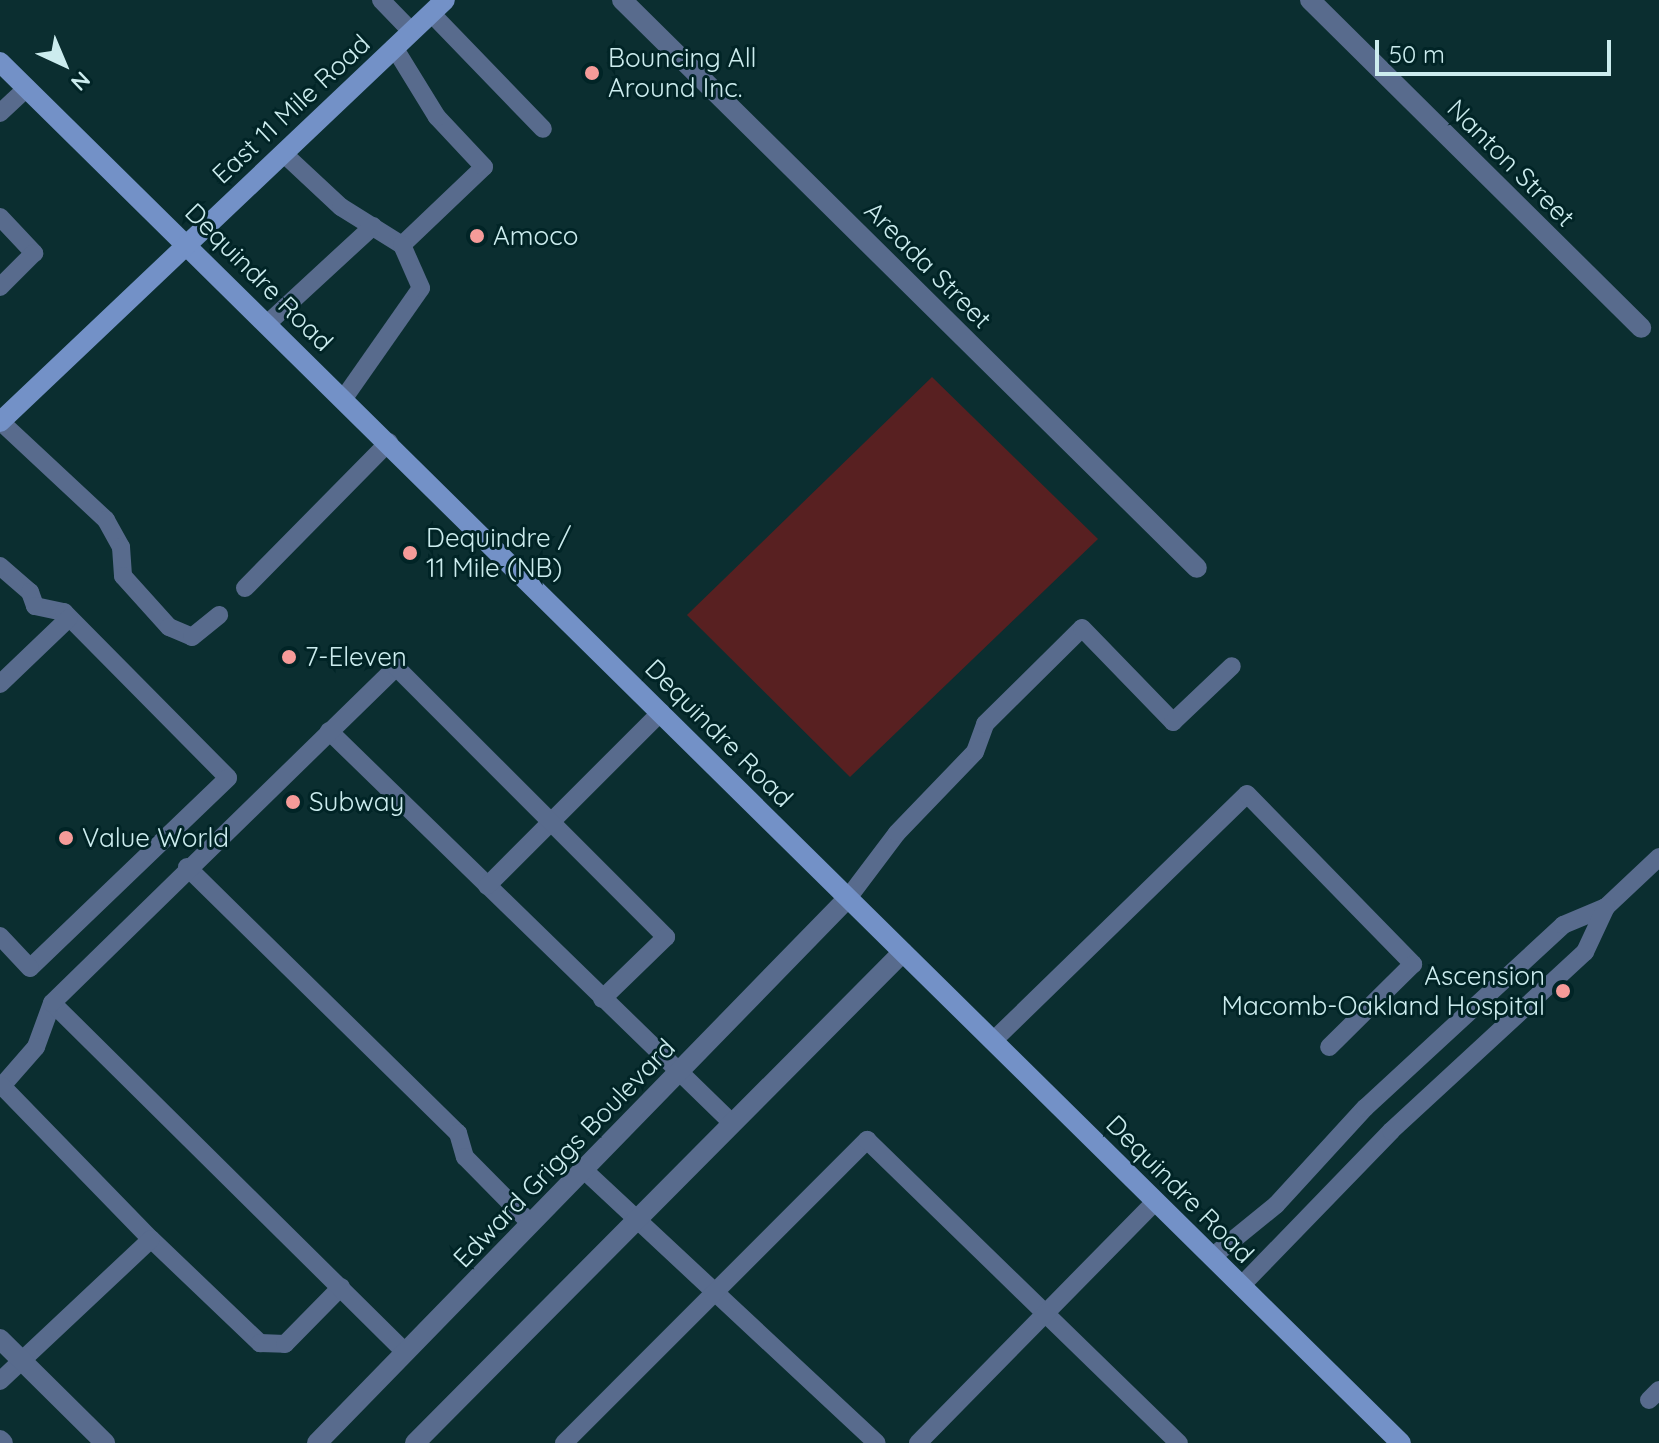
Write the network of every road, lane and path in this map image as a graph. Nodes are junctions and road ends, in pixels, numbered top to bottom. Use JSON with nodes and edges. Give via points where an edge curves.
{"nodes":[{"id":1,"x":381,"y":0,"type":"edge"},
{"id":2,"x":622,"y":0,"type":"edge"},
{"id":3,"x":1310,"y":0,"type":"edge"},
{"id":4,"x":438,"y":6,"type":"edge"},
{"id":5,"x":411,"y":31,"type":"junction"},
{"id":6,"x":394,"y":47,"type":"junction"},
{"id":7,"x":0,"y":62,"type":"edge"},
{"id":8,"x":27,"y":88,"type":"junction"},
{"id":9,"x":0,"y":113,"type":"edge"},
{"id":10,"x":543,"y":129,"type":"dead end"},
{"id":11,"x":283,"y":153,"type":"junction"},
{"id":12,"x":0,"y":217,"type":"edge"},
{"id":13,"x":373,"y":226,"type":"junction"},
{"id":14,"x":187,"y":242,"type":"junction"},
{"id":15,"x":402,"y":245,"type":"junction"},
{"id":16,"x":1,"y":285,"type":"edge"},
{"id":17,"x":268,"y":323,"type":"junction"},
{"id":18,"x":1641,"y":328,"type":"dead end"},
{"id":19,"x":344,"y":398,"type":"junction"},
{"id":20,"x":0,"y":421,"type":"edge"},
{"id":21,"x":389,"y":442,"type":"junction"},
{"id":22,"x":0,"y":566,"type":"edge"},
{"id":23,"x":1197,"y":568,"type":"dead end"},
{"id":24,"x":245,"y":588,"type":"dead end"},
{"id":25,"x":219,"y":615,"type":"dead end"},
{"id":26,"x":69,"y":618,"type":"junction"},
{"id":27,"x":1232,"y":666,"type":"dead end"},
{"id":28,"x":0,"y":684,"type":"edge"},
{"id":29,"x":661,"y":712,"type":"junction"},
{"id":30,"x":329,"y":731,"type":"junction"},
{"id":31,"x":551,"y":822,"type":"junction"},
{"id":32,"x":1659,"y":857,"type":"edge"},
{"id":33,"x":187,"y":867,"type":"junction"},
{"id":34,"x":487,"y":886,"type":"junction"},
{"id":35,"x":848,"y":898,"type":"junction"},
{"id":36,"x":1606,"y":907,"type":"junction"},
{"id":37,"x":0,"y":936,"type":"edge"},
{"id":38,"x":903,"y":952,"type":"junction"},
{"id":39,"x":602,"y":999,"type":"junction"},
{"id":40,"x":52,"y":1003,"type":"junction"},
{"id":41,"x":993,"y":1041,"type":"junction"},
{"id":42,"x":1329,"y":1047,"type":"dead end"},
{"id":43,"x":679,"y":1072,"type":"junction"},
{"id":44,"x":732,"y":1123,"type":"junction"},
{"id":45,"x":584,"y":1170,"type":"junction"},
{"id":46,"x":1156,"y":1201,"type":"junction"},
{"id":47,"x":635,"y":1220,"type":"junction"},
{"id":48,"x":531,"y":1224,"type":"junction"},
{"id":49,"x":151,"y":1239,"type":"junction"},
{"id":50,"x":1212,"y":1257,"type":"junction"},
{"id":51,"x":1241,"y":1286,"type":"junction"},
{"id":52,"x":341,"y":1287,"type":"junction"},
{"id":53,"x":713,"y":1295,"type":"junction"},
{"id":54,"x":1048,"y":1312,"type":"junction"},
{"id":55,"x":0,"y":1339,"type":"edge"},
{"id":56,"x":405,"y":1352,"type":"junction"},
{"id":57,"x":21,"y":1360,"type":"junction"},
{"id":58,"x":0,"y":1381,"type":"edge"},
{"id":59,"x":105,"y":1443,"type":"edge"},
{"id":60,"x":317,"y":1443,"type":"edge"},
{"id":61,"x":415,"y":1443,"type":"edge"},
{"id":62,"x":564,"y":1443,"type":"edge"},
{"id":63,"x":877,"y":1443,"type":"edge"},
{"id":64,"x":918,"y":1443,"type":"edge"},
{"id":65,"x":1179,"y":1443,"type":"edge"},
{"id":66,"x":1401,"y":1443,"type":"edge"}],
"edges":[{"from":1,"to":5,"type":"lane"},
{"from":2,"to":23,"type":"street","name":"Areada Street"},
{"from":3,"to":18,"type":"street","name":"Nanton Street"},
{"from":4,"to":5,"type":"main road","name":"East 11 Mile Road"},
{"from":4,"to":10,"type":"lane"},
{"from":5,"to":6,"type":"main road","name":"East 11 Mile Road"},
{"from":6,"to":11,"type":"main road","name":"East 11 Mile Road"},
{"from":6,"to":15,"type":"lane","via":[[437,117],[484,167]]},
{"from":7,"to":8,"type":"main road","name":"Dequindre Road"},
{"from":8,"to":9,"type":"lane"},
{"from":8,"to":14,"type":"main road","name":"Dequindre Road"},
{"from":11,"to":13,"type":"lane","via":[[341,207]]},
{"from":11,"to":14,"type":"main road","name":"East 11 Mile Road"},
{"from":12,"to":16,"type":"lane","via":[[34,253]]},
{"from":13,"to":15,"type":"lane"},
{"from":13,"to":17,"type":"lane"},
{"from":14,"to":17,"type":"main road","name":"Dequindre Road"},
{"from":14,"to":20,"type":"main road","name":"East 11 Mile Road"},
{"from":15,"to":19,"type":"lane","via":[[421,288]]},
{"from":17,"to":19,"type":"main road","name":"Dequindre Road"},
{"from":19,"to":21,"type":"main road","name":"Dequindre Road"},
{"from":20,"to":25,"type":"lane","via":[[106,520],[121,547],[123,576],[169,627],[192,637]]},
{"from":21,"to":24,"type":"lane"},
{"from":21,"to":29,"type":"main road","name":"Dequindre Road"},
{"from":22,"to":26,"type":"lane","via":[[30,592],[35,606]]},
{"from":26,"to":28,"type":"lane"},
{"from":26,"to":37,"type":"lane","via":[[228,778],[30,968]]},
{"from":27,"to":35,"type":"lane","via":[[1173,722],[1082,628],[985,724],[975,752],[897,833]]},
{"from":29,"to":31,"type":"lane"},
{"from":29,"to":35,"type":"main road","name":"Dequindre Road"},
{"from":30,"to":31,"type":"lane","via":[[396,667]]},
{"from":30,"to":33,"type":"lane"},
{"from":30,"to":34,"type":"lane"},
{"from":31,"to":34,"type":"lane"},
{"from":31,"to":39,"type":"lane","via":[[666,937]]},
{"from":32,"to":36,"type":"lane"},
{"from":33,"to":40,"type":"lane"},
{"from":33,"to":48,"type":"lane","via":[[458,1133],[465,1157]]},
{"from":34,"to":39,"type":"lane"},
{"from":35,"to":38,"type":"main road","name":"Dequindre Road"},
{"from":35,"to":43,"type":"street","name":"Edward Griggs Boulevard"},
{"from":36,"to":50,"type":"lane","via":[[1563,925],[1365,1108],[1276,1205]]},
{"from":36,"to":51,"type":"lane","via":[[1585,952],[1391,1131]]},
{"from":38,"to":41,"type":"main road","name":"Dequindre Road"},
{"from":38,"to":44,"type":"street"},
{"from":39,"to":43,"type":"lane"},
{"from":40,"to":49,"type":"lane","via":[[36,1047],[2,1086]]},
{"from":40,"to":52,"type":"lane"},
{"from":41,"to":42,"type":"lane","via":[[1247,794],[1413,964]]},
{"from":41,"to":46,"type":"main road","name":"Dequindre Road"},
{"from":43,"to":44,"type":"lane"},
{"from":43,"to":45,"type":"street","name":"Edward Griggs Boulevard"},
{"from":44,"to":47,"type":"street"},
{"from":45,"to":47,"type":"lane"},
{"from":45,"to":48,"type":"street","name":"Edward Griggs Boulevard"},
{"from":46,"to":50,"type":"main road","name":"Dequindre Road"},
{"from":46,"to":54,"type":"lane"},
{"from":47,"to":53,"type":"lane"},
{"from":47,"to":61,"type":"street"},
{"from":48,"to":56,"type":"street","name":"Edward Griggs Boulevard"},
{"from":49,"to":52,"type":"lane","via":[[260,1343],[285,1344]]},
{"from":49,"to":57,"type":"lane"},
{"from":50,"to":51,"type":"main road","name":"Dequindre Road"},
{"from":51,"to":66,"type":"main road","name":"Dequindre Road"},
{"from":52,"to":56,"type":"lane"},
{"from":53,"to":54,"type":"lane","via":[[867,1140]]},
{"from":53,"to":62,"type":"lane"},
{"from":53,"to":63,"type":"lane"},
{"from":54,"to":64,"type":"lane"},
{"from":54,"to":65,"type":"lane"},
{"from":55,"to":57,"type":"street"},
{"from":56,"to":60,"type":"street","name":"Edward Griggs Boulevard"},
{"from":57,"to":58,"type":"lane"},
{"from":57,"to":59,"type":"street"}]}
